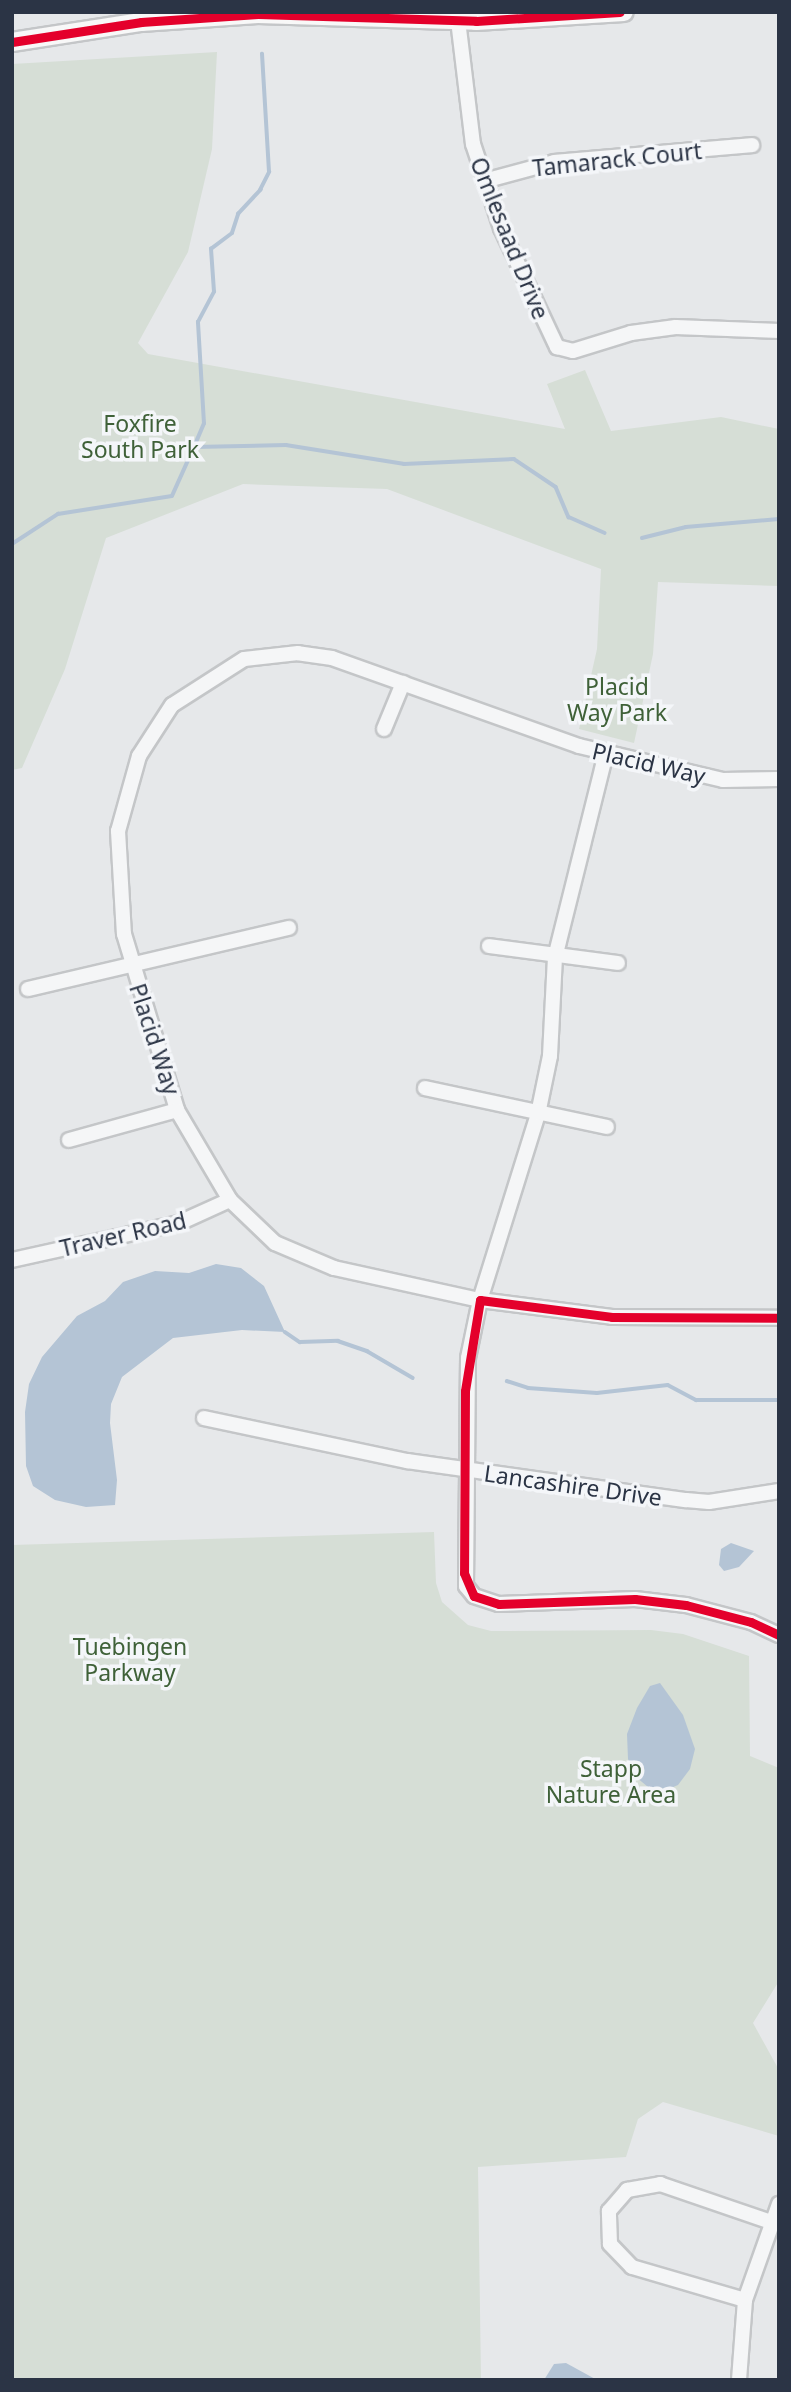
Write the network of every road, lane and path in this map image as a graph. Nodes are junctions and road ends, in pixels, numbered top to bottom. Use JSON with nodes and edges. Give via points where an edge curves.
{"nodes":[{"id":1,"x":624,"y":12,"type":"edge"},
{"id":2,"x":457,"y":16,"type":"edge"},
{"id":3,"x":12,"y":42,"type":"edge"},
{"id":4,"x":752,"y":145,"type":"dead end"},
{"id":5,"x":484,"y":181,"type":"junction"},
{"id":6,"x":779,"y":331,"type":"edge"},
{"id":7,"x":403,"y":683,"type":"junction"},
{"id":8,"x":384,"y":729,"type":"dead end"},
{"id":9,"x":606,"y":753,"type":"junction"},
{"id":10,"x":779,"y":779,"type":"edge"},
{"id":11,"x":289,"y":928,"type":"dead end"},
{"id":12,"x":489,"y":946,"type":"dead end"},
{"id":13,"x":555,"y":957,"type":"junction"},
{"id":14,"x":618,"y":963,"type":"dead end"},
{"id":15,"x":132,"y":968,"type":"junction"},
{"id":16,"x":28,"y":989,"type":"dead end"},
{"id":17,"x":425,"y":1088,"type":"dead end"},
{"id":18,"x":177,"y":1110,"type":"junction"},
{"id":19,"x":538,"y":1114,"type":"junction"},
{"id":20,"x":607,"y":1128,"type":"dead end"},
{"id":21,"x":69,"y":1140,"type":"dead end"},
{"id":22,"x":230,"y":1200,"type":"junction"},
{"id":23,"x":12,"y":1260,"type":"edge"},
{"id":24,"x":480,"y":1300,"type":"junction"},
{"id":25,"x":779,"y":1318,"type":"edge"},
{"id":26,"x":204,"y":1418,"type":"dead end"},
{"id":27,"x":464,"y":1470,"type":"junction"},
{"id":28,"x":779,"y":1491,"type":"edge"},
{"id":29,"x":779,"y":1634,"type":"edge"},
{"id":30,"x":779,"y":2204,"type":"edge"},
{"id":31,"x":771,"y":2222,"type":"junction"},
{"id":32,"x":745,"y":2301,"type":"junction"},
{"id":33,"x":739,"y":2380,"type":"edge"}],
"edges":[{"from":1,"to":2,"type":"main road"},
{"from":2,"to":3,"type":"main road","via":[[258,14],[141,22]]},
{"from":2,"to":5,"type":"street","name":"Omlesaad Drive","via":[[469,125]]},
{"from":4,"to":5,"type":"street","name":"Tamarack Court","via":[[555,162]]},
{"from":5,"to":6,"type":"street","name":"Omlesaad Drive","via":[[557,347],[570,351],[631,333],[677,327]]},
{"from":7,"to":8,"type":"street"},
{"from":7,"to":9,"type":"street","name":"Placid Way"},
{"from":7,"to":15,"type":"street","name":"Placid Way","via":[[332,658],[298,653],[244,659],[172,705],[139,756],[118,831],[119,884]]},
{"from":9,"to":10,"type":"street","name":"Placid Way","via":[[723,780]]},
{"from":9,"to":13,"type":"street"},
{"from":11,"to":15,"type":"street","name":"Placid Way"},
{"from":12,"to":13,"type":"street"},
{"from":13,"to":14,"type":"street"},
{"from":13,"to":19,"type":"street","via":[[550,1056]]},
{"from":15,"to":16,"type":"street","name":"Placid Way"},
{"from":15,"to":18,"type":"street","name":"Placid Way"},
{"from":17,"to":19,"type":"street"},
{"from":18,"to":21,"type":"street","name":"Placid Way"},
{"from":18,"to":22,"type":"street","name":"Placid Way"},
{"from":19,"to":20,"type":"street"},
{"from":19,"to":24,"type":"street"},
{"from":22,"to":23,"type":"street","name":"Traver Road","via":[[179,1223]]},
{"from":22,"to":24,"type":"street","name":"Placid Way","via":[[275,1243],[301,1257],[364,1276]]},
{"from":24,"to":25,"type":"street","name":"Placid Way","via":[[611,1317]]},
{"from":24,"to":27,"type":"street","via":[[468,1358]]},
{"from":26,"to":27,"type":"street","name":"Lancashire Drive"},
{"from":27,"to":28,"type":"street","name":"Lancashire Drive","via":[[697,1501]]},
{"from":27,"to":29,"type":"street","via":[[466,1586],[474,1596],[499,1604],[635,1599],[686,1605]]},
{"from":30,"to":31,"type":"street"},
{"from":31,"to":32,"type":"street"},
{"from":31,"to":32,"type":"street","via":[[660,2184],[627,2190],[609,2211],[610,2244],[632,2267]]},
{"from":32,"to":33,"type":"street"}]}
